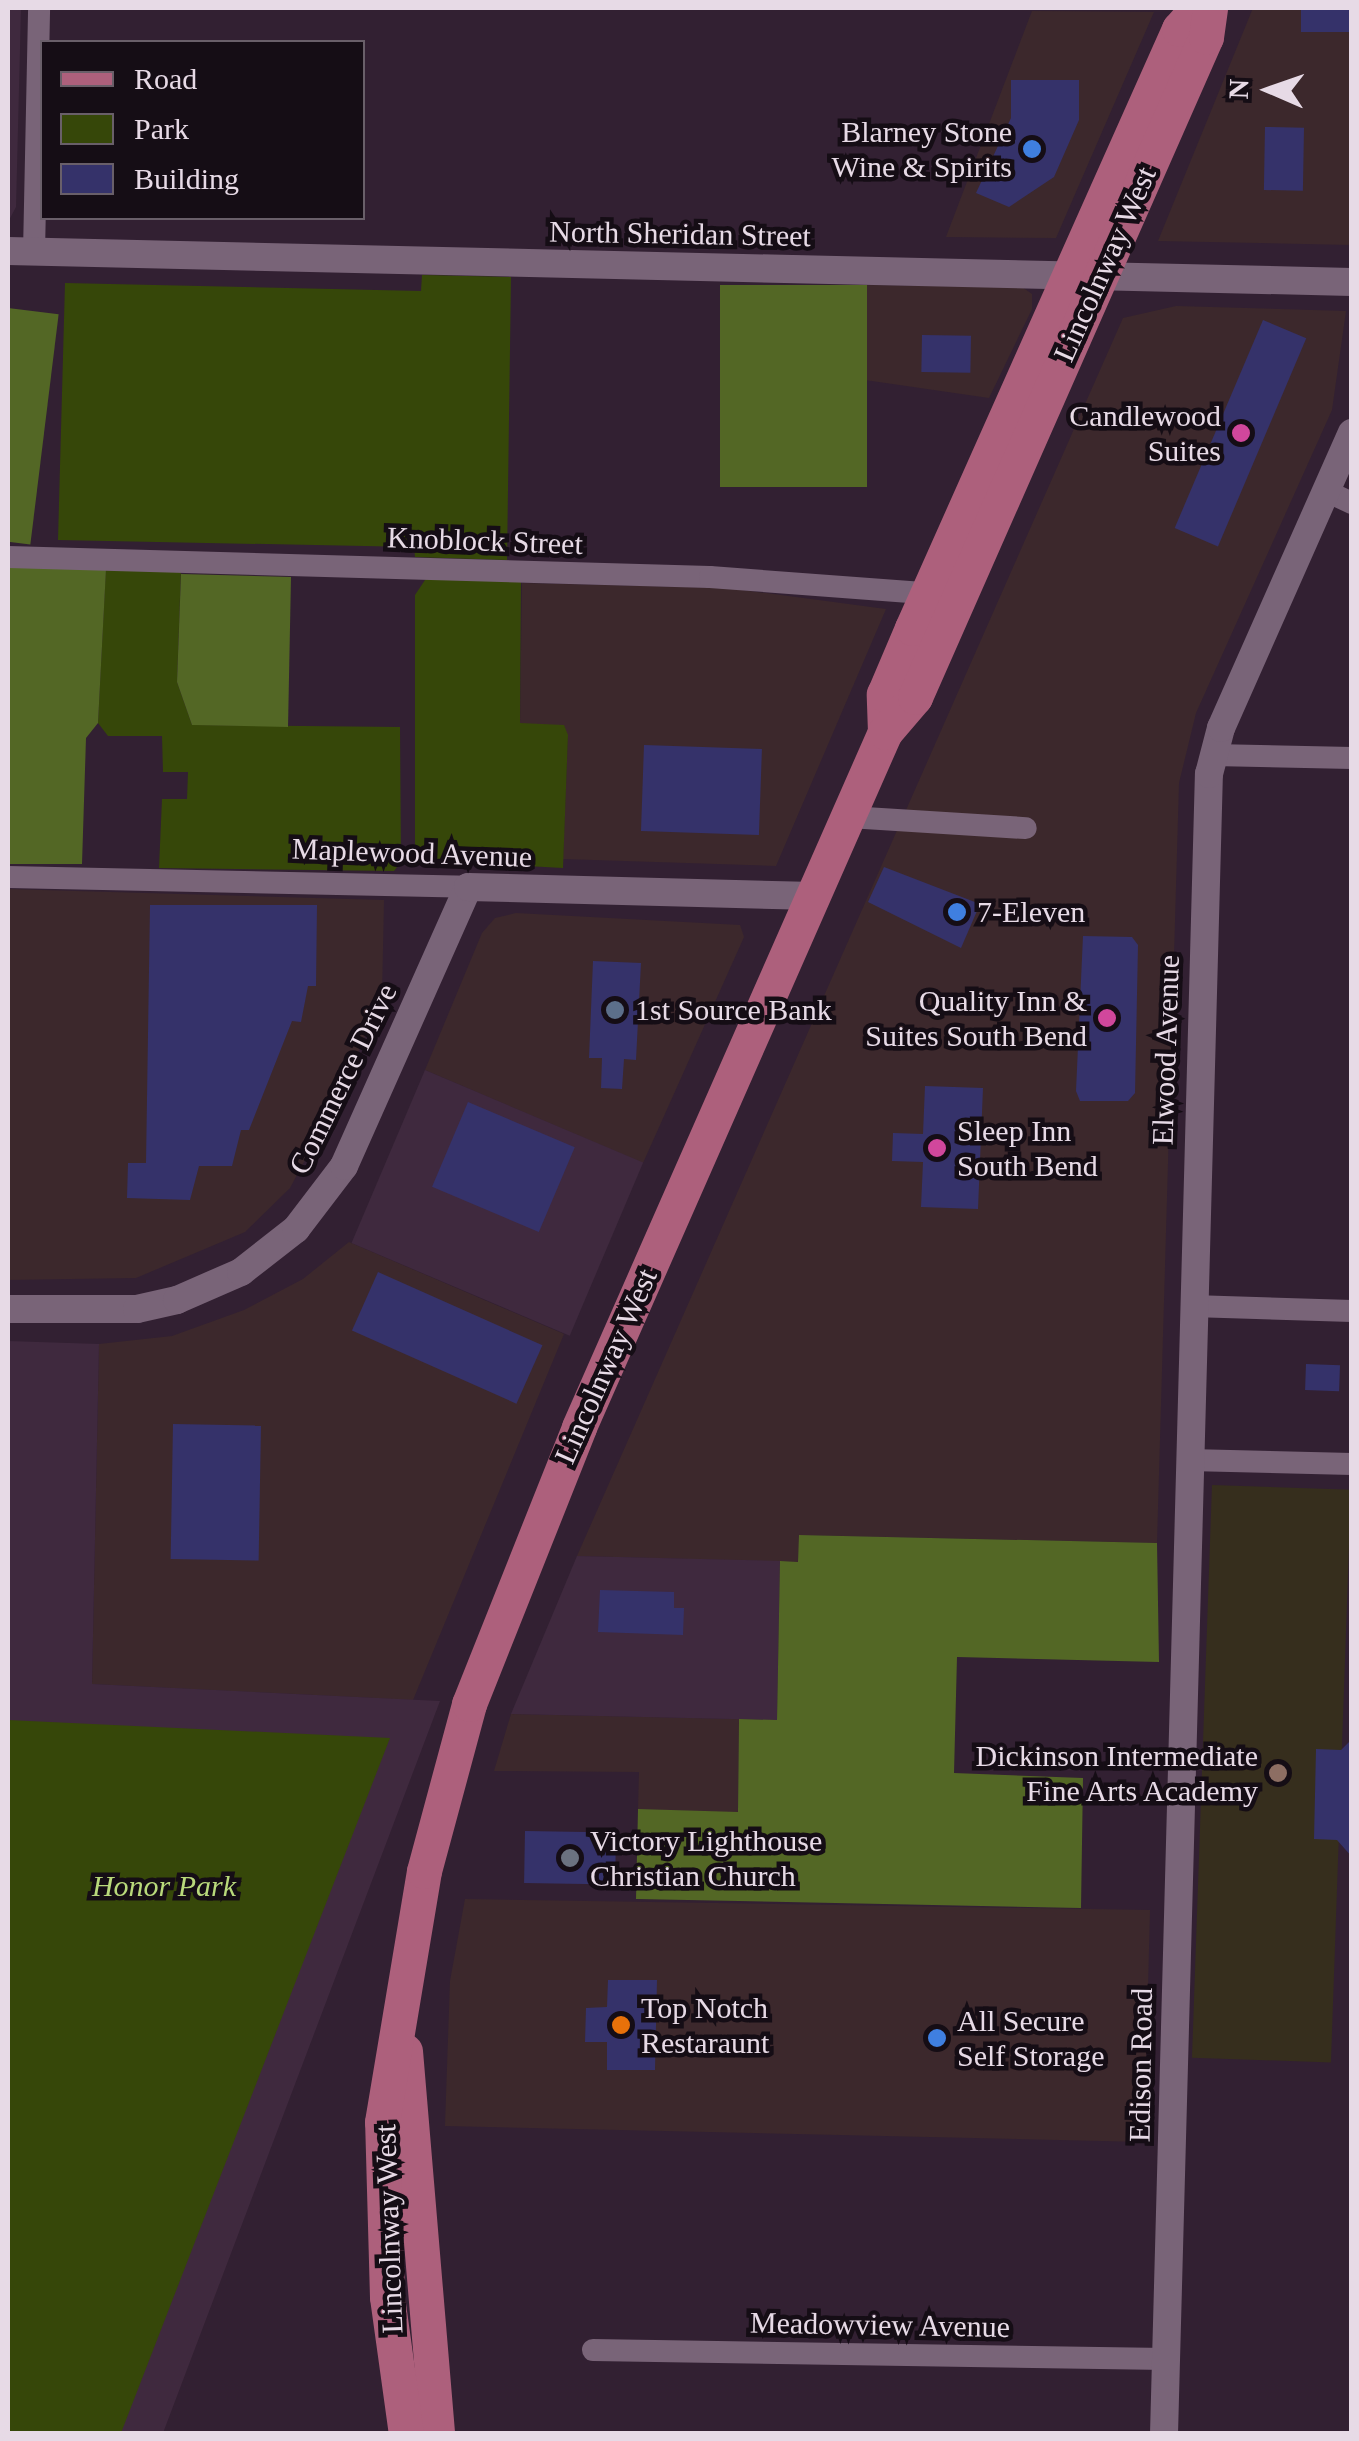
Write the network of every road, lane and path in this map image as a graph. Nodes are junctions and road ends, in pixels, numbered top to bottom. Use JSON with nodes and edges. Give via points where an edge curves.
{"nodes":[{"id":1,"x":39,"y":8,"type":"edge"},
{"id":2,"x":1197,"y":8,"type":"edge"},
{"id":3,"x":1210,"y":8,"type":"edge"},
{"id":4,"x":21,"y":252,"type":"edge"},
{"id":5,"x":1084,"y":274,"type":"junction"},
{"id":6,"x":1352,"y":282,"type":"edge"},
{"id":7,"x":1352,"y":433,"type":"edge"},
{"id":8,"x":1339,"y":497,"type":"edge"},
{"id":9,"x":8,"y":557,"type":"edge"},
{"id":10,"x":943,"y":594,"type":"junction"},
{"id":11,"x":1212,"y":754,"type":"junction"},
{"id":12,"x":1352,"y":758,"type":"edge"},
{"id":13,"x":849,"y":817,"type":"junction"},
{"id":14,"x":1026,"y":828,"type":"dead end"},
{"id":15,"x":8,"y":876,"type":"edge"},
{"id":16,"x":468,"y":887,"type":"junction"},
{"id":17,"x":815,"y":896,"type":"junction"},
{"id":18,"x":1192,"y":1306,"type":"junction"},
{"id":19,"x":8,"y":1309,"type":"edge"},
{"id":20,"x":1352,"y":1311,"type":"edge"},
{"id":21,"x":1189,"y":1460,"type":"junction"},
{"id":22,"x":1352,"y":1464,"type":"edge"},
{"id":23,"x":1184,"y":1699,"type":"joint"},
{"id":24,"x":402,"y":2024,"type":"junction"},
{"id":25,"x":593,"y":2350,"type":"dead end"},
{"id":26,"x":1166,"y":2359,"type":"junction"},
{"id":27,"x":406,"y":2434,"type":"edge"},
{"id":28,"x":437,"y":2434,"type":"edge"},
{"id":29,"x":1164,"y":2434,"type":"edge"}],
"edges":[{"from":1,"to":4,"type":"street"},
{"from":2,"to":5,"type":"main road","name":"Lincolnway West","via":[[1180,29]]},
{"from":3,"to":5,"type":"main road","name":"Lincolnway West","via":[[1206,37]]},
{"from":4,"to":5,"type":"street","name":"North Sheridan Street"},
{"from":5,"to":6,"type":"street","name":"North Sheridan Street"},
{"from":5,"to":10,"type":"main road","name":"Lincolnway West"},
{"from":7,"to":8,"type":"street","name":"Elwood Avenue"},
{"from":8,"to":11,"type":"street","name":"Elwood Avenue"},
{"from":9,"to":10,"type":"street","name":"Knoblock Street","via":[[710,577]]},
{"from":10,"to":13,"type":"main road","name":"Lincolnway West","via":[[884,694],[885,732]]},
{"from":11,"to":12,"type":"street"},
{"from":11,"to":18,"type":"street","name":"Elwood Avenue"},
{"from":13,"to":14,"type":"street"},
{"from":13,"to":17,"type":"main road","name":"Lincolnway West"},
{"from":15,"to":16,"type":"street","name":"Maplewood Avenue"},
{"from":16,"to":17,"type":"street","name":"Maplewood Avenue"},
{"from":16,"to":19,"type":"street","name":"Commerce Drive","via":[[344,1166],[296,1230],[242,1272],[178,1300],[137,1309]]},
{"from":17,"to":24,"type":"main road","name":"Lincolnway West","via":[[523,1556],[445,1783]]},
{"from":18,"to":20,"type":"street"},
{"from":18,"to":21,"type":"street","name":"Elwood Avenue"},
{"from":21,"to":22,"type":"street"},
{"from":21,"to":23,"type":"street","name":"Elwood Avenue"},
{"from":23,"to":26,"type":"street","name":"Edison Road"},
{"from":24,"to":27,"type":"main road","name":"Lincolnway West","via":[[382,2122],[382,2206]]},
{"from":24,"to":28,"type":"main road","name":"Lincolnway West"},
{"from":25,"to":26,"type":"street","name":"Meadowview Avenue"},
{"from":26,"to":29,"type":"street","name":"Edison Road"}]}
